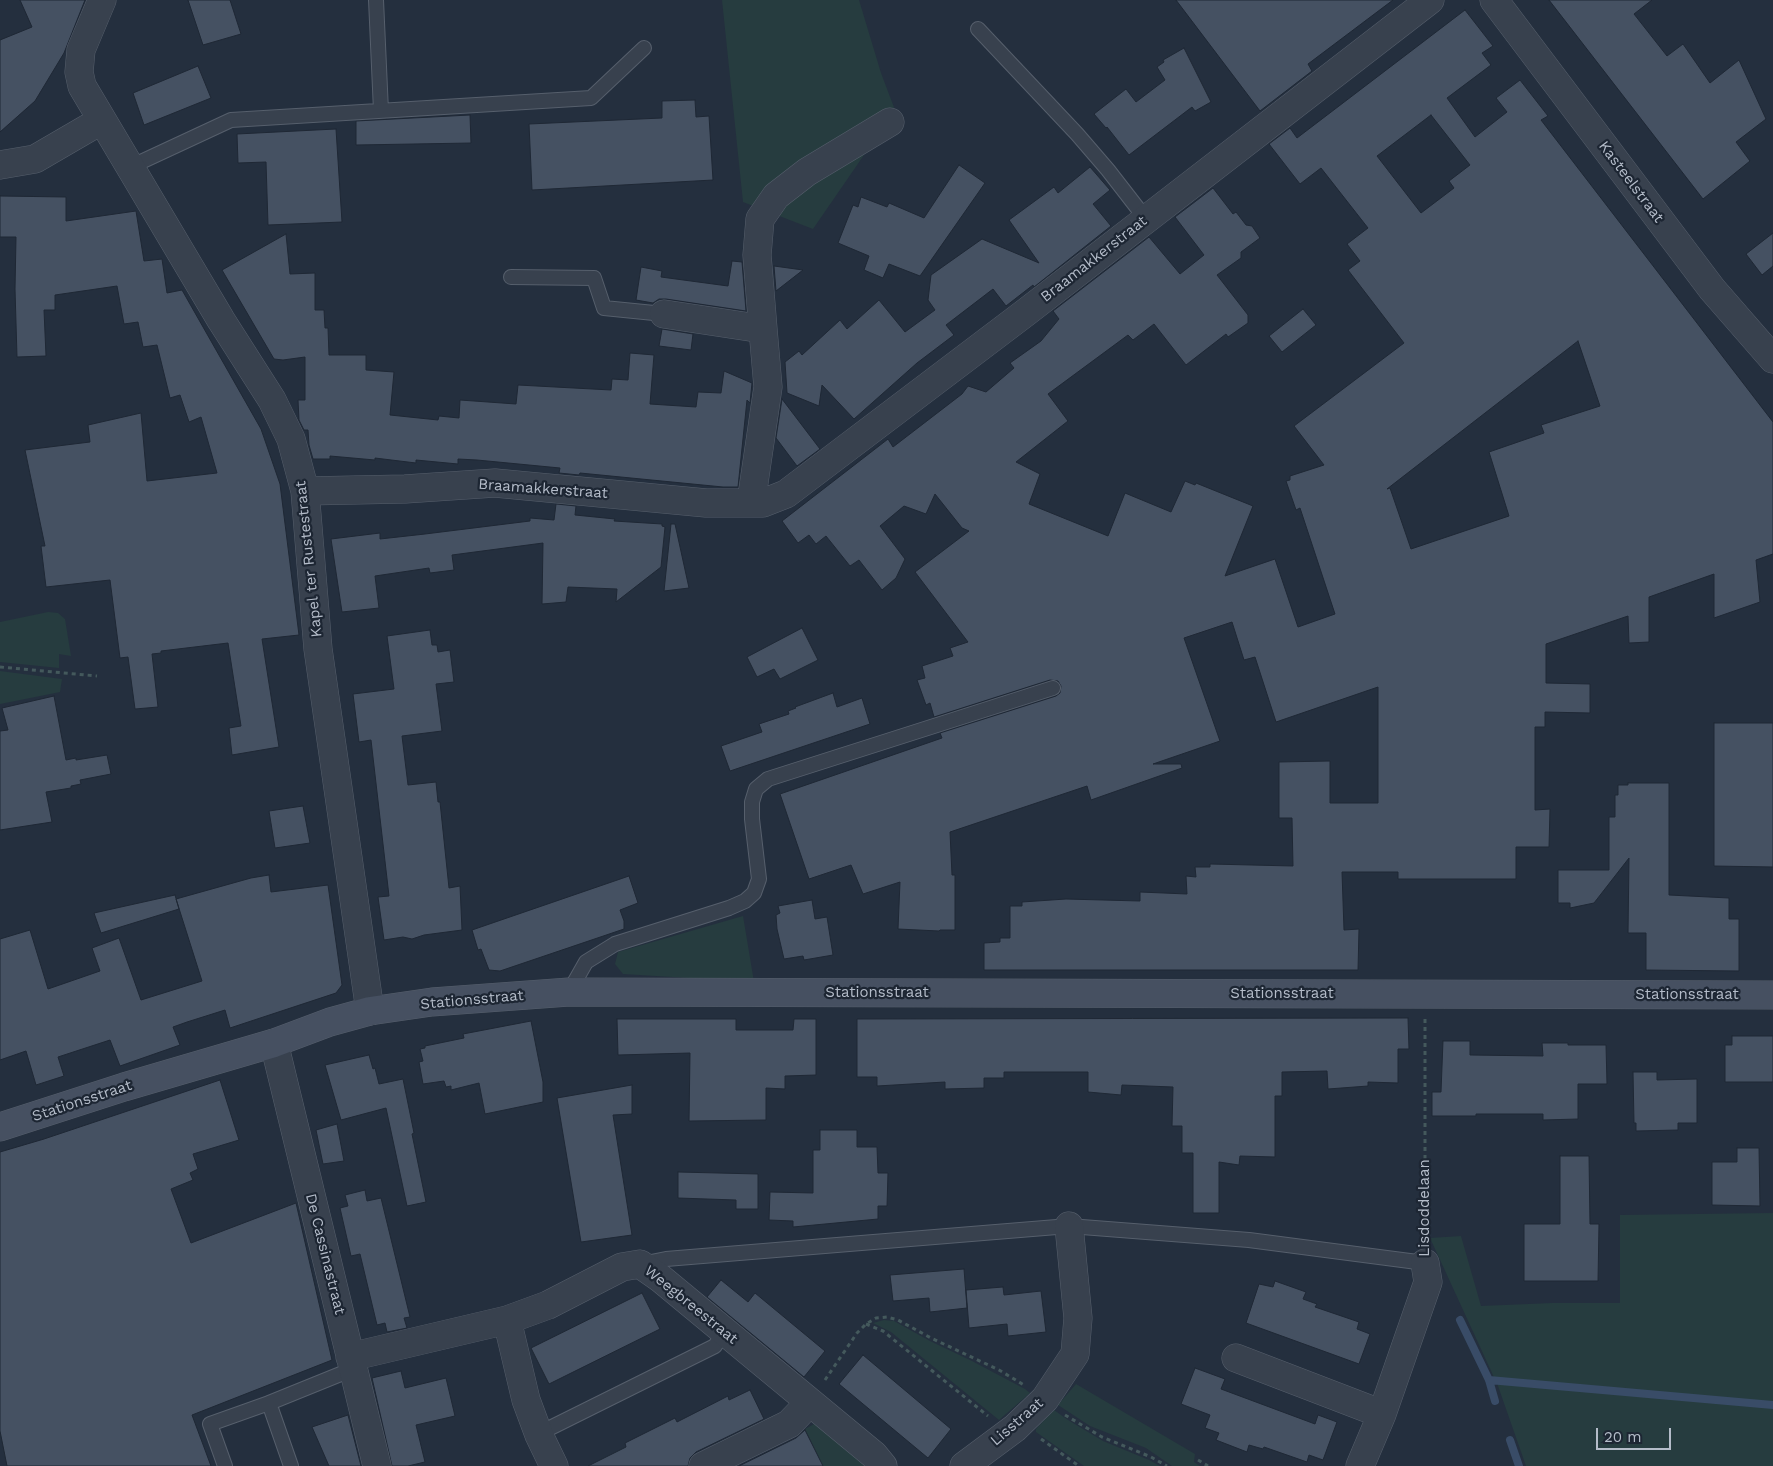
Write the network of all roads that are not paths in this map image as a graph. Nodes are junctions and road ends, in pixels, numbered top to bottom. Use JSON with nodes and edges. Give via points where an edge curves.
{"nodes":[{"id":1,"x":102,"y":0,"type":"edge"},
{"id":2,"x":376,"y":0,"type":"edge"},
{"id":3,"x":1430,"y":0,"type":"edge"},
{"id":4,"x":1494,"y":0,"type":"edge"},
{"id":5,"x":978,"y":29,"type":"dead end"},
{"id":6,"x":644,"y":48,"type":"dead end"},
{"id":7,"x":381,"y":111,"type":"junction"},
{"id":8,"x":102,"y":120,"type":"junction"},
{"id":9,"x":890,"y":122,"type":"dead end"},
{"id":10,"x":0,"y":165,"type":"edge"},
{"id":11,"x":130,"y":167,"type":"junction"},
{"id":12,"x":1146,"y":219,"type":"junction"},
{"id":13,"x":511,"y":277,"type":"dead end"},
{"id":14,"x":664,"y":314,"type":"joint"},
{"id":15,"x":763,"y":329,"type":"junction"},
{"id":16,"x":1773,"y":359,"type":"edge"},
{"id":17,"x":305,"y":491,"type":"junction"},
{"id":18,"x":751,"y":503,"type":"junction"},
{"id":19,"x":1053,"y":688,"type":"dead end"},
{"id":20,"x":570,"y":992,"type":"junction"},
{"id":21,"x":1773,"y":994,"type":"edge"},
{"id":22,"x":370,"y":1011,"type":"junction"},
{"id":23,"x":274,"y":1043,"type":"junction"},
{"id":24,"x":0,"y":1127,"type":"edge"},
{"id":25,"x":1069,"y":1226,"type":"junction"},
{"id":26,"x":1425,"y":1263,"type":"joint"},
{"id":27,"x":640,"y":1264,"type":"junction"},
{"id":28,"x":507,"y":1320,"type":"junction"},
{"id":29,"x":724,"y":1331,"type":"junction"},
{"id":30,"x":1236,"y":1358,"type":"dead end"},
{"id":31,"x":352,"y":1363,"type":"junction"},
{"id":32,"x":810,"y":1402,"type":"junction"},
{"id":33,"x":269,"y":1403,"type":"junction"},
{"id":34,"x":1382,"y":1414,"type":"junction"},
{"id":35,"x":548,"y":1429,"type":"dead end"},
{"id":36,"x":225,"y":1466,"type":"edge"},
{"id":37,"x":291,"y":1466,"type":"edge"},
{"id":38,"x":377,"y":1466,"type":"edge"},
{"id":39,"x":554,"y":1466,"type":"edge"},
{"id":40,"x":703,"y":1466,"type":"edge"},
{"id":41,"x":883,"y":1466,"type":"edge"},
{"id":42,"x":964,"y":1466,"type":"edge"},
{"id":43,"x":1360,"y":1466,"type":"edge"}],
"edges":[{"from":1,"to":8,"type":"street","name":"Kapel ter Rustestraat","via":[[81,50],[78,72],[82,86]]},
{"from":2,"to":7,"type":"lane"},
{"from":3,"to":12,"type":"street","name":"Braamakkerstraat"},
{"from":4,"to":16,"type":"street","name":"Kasteelstraat","via":[[1712,289]]},
{"from":5,"to":12,"type":"lane","via":[[1077,134]]},
{"from":6,"to":7,"type":"lane","via":[[591,98]]},
{"from":7,"to":11,"type":"lane","via":[[231,120]]},
{"from":8,"to":10,"type":"street","via":[[35,160]]},
{"from":8,"to":11,"type":"street","name":"Kapel ter Rustestraat"},
{"from":9,"to":15,"type":"street","via":[[799,178],[776,196],[760,219],[758,255]]},
{"from":11,"to":17,"type":"street","name":"Kapel ter Rustestraat","via":[[272,400],[291,439]]},
{"from":12,"to":18,"type":"street","name":"Braamakkerstraat","via":[[786,494],[763,503]]},
{"from":13,"to":14,"type":"lane","via":[[594,278],[604,308]]},
{"from":14,"to":15,"type":"street"},
{"from":15,"to":18,"type":"street","via":[[768,387]]},
{"from":17,"to":18,"type":"street","name":"Braamakkerstraat","via":[[495,483],[706,503]]},
{"from":17,"to":22,"type":"street","name":"Kapel ter Rustestraat","via":[[318,649]]},
{"from":19,"to":20,"type":"lane","via":[[768,779],[756,789],[752,802],[759,879],[754,893],[728,908],[615,944],[586,962]]},
{"from":20,"to":21,"type":"street","name":"Stationsstraat"},
{"from":20,"to":22,"type":"street","name":"Stationsstraat","via":[[432,1002]]},
{"from":22,"to":23,"type":"street","name":"Stationsstraat"},
{"from":23,"to":24,"type":"street","name":"Stationsstraat"},
{"from":23,"to":31,"type":"street","name":"De Cassinastraat"},
{"from":25,"to":26,"type":"lane","via":[[1250,1240]]},
{"from":25,"to":27,"type":"lane","via":[[666,1259]]},
{"from":25,"to":42,"type":"street","name":"Lisstraat","via":[[1078,1318],[1075,1354],[1045,1399],[1016,1428]]},
{"from":26,"to":34,"type":"street","name":"Lisdoddelaan","via":[[1428,1282]]},
{"from":27,"to":28,"type":"street","name":"Weegbreestraat","via":[[622,1267],[548,1305]]},
{"from":27,"to":29,"type":"street","name":"Weegbreestraat"},
{"from":28,"to":31,"type":"street","name":"Weegbreestraat"},
{"from":28,"to":39,"type":"street","via":[[526,1400]]},
{"from":29,"to":32,"type":"street","name":"Weegbreestraat"},
{"from":29,"to":35,"type":"lane","via":[[715,1346]]},
{"from":30,"to":34,"type":"street"},
{"from":31,"to":33,"type":"lane"},
{"from":31,"to":38,"type":"street","name":"De Cassinastraat"},
{"from":32,"to":40,"type":"street","via":[[789,1424]]},
{"from":32,"to":41,"type":"street","name":"Weegbreestraat"},
{"from":33,"to":36,"type":"lane","via":[[210,1424]]},
{"from":33,"to":37,"type":"lane"},
{"from":34,"to":43,"type":"street","name":"Lisdoddelaan"}]}
